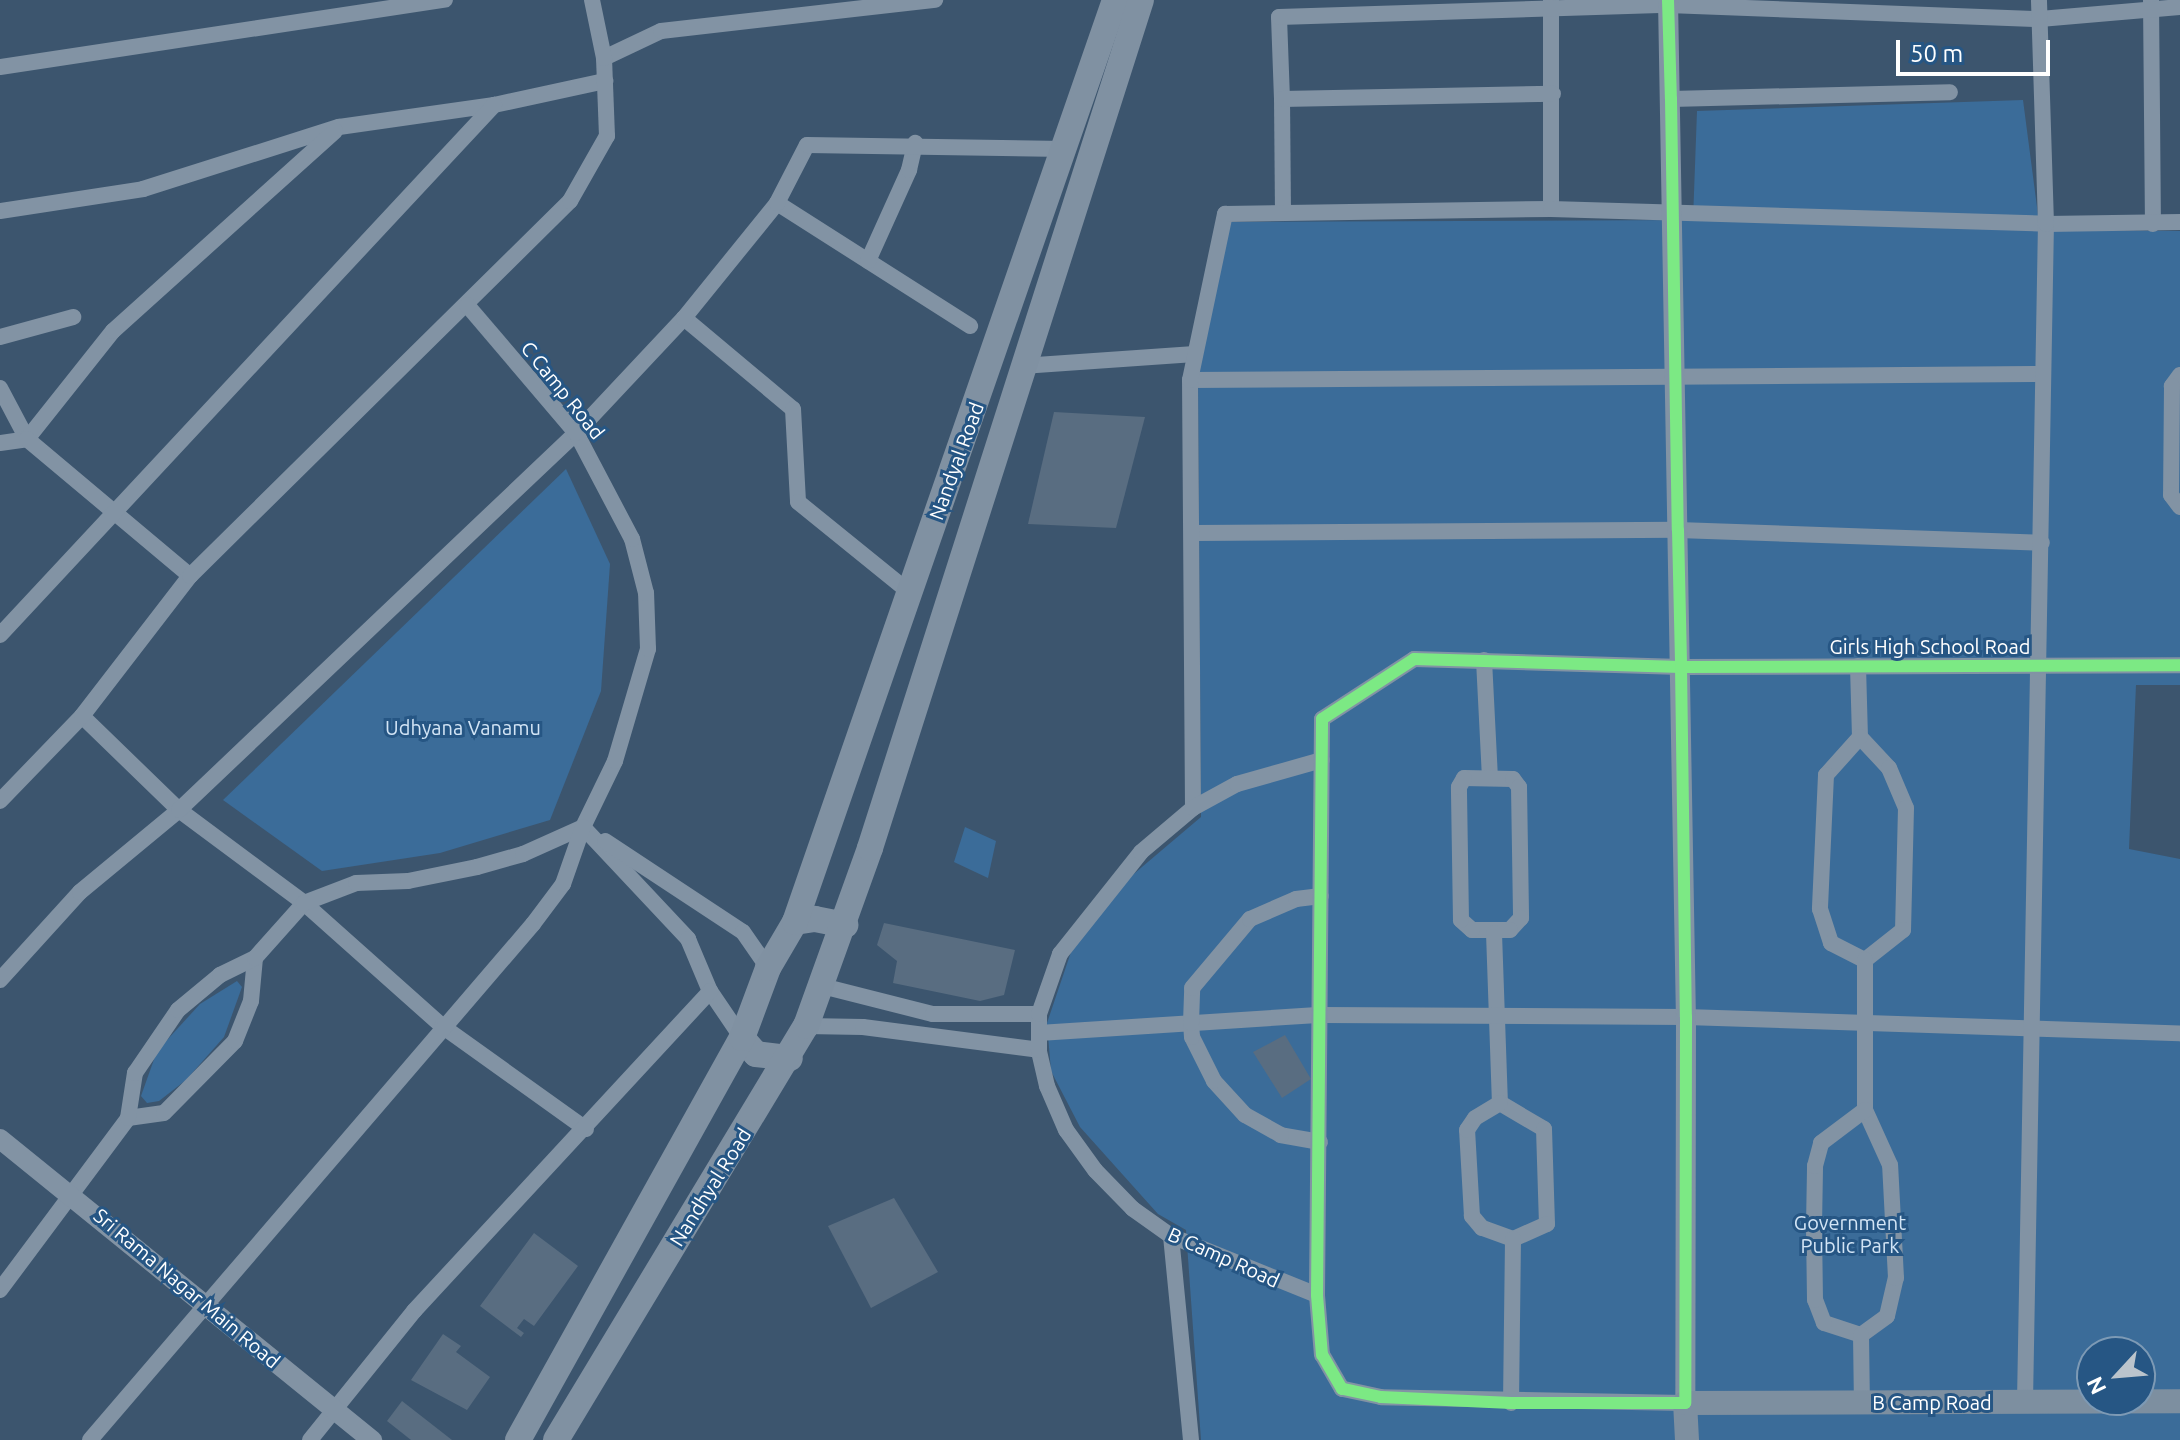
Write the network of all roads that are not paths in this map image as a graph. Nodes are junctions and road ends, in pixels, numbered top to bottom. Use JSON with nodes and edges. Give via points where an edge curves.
{"nodes":[{"id":1,"x":445,"y":0,"type":"edge"},
{"id":2,"x":592,"y":0,"type":"edge"},
{"id":3,"x":935,"y":0,"type":"edge"},
{"id":4,"x":1115,"y":0,"type":"edge"},
{"id":5,"x":1141,"y":0,"type":"edge"},
{"id":6,"x":2039,"y":0,"type":"edge"},
{"id":7,"x":411,"y":1,"type":"edge"},
{"id":8,"x":1668,"y":2,"type":"edge"},
{"id":9,"x":1551,"y":4,"type":"edge"},
{"id":10,"x":2151,"y":4,"type":"edge"},
{"id":11,"x":2180,"y":7,"type":"edge"},
{"id":12,"x":2040,"y":19,"type":"junction"},
{"id":13,"x":604,"y":58,"type":"junction"},
{"id":14,"x":0,"y":67,"type":"edge"},
{"id":15,"x":605,"y":81,"type":"junction"},
{"id":16,"x":1950,"y":92,"type":"dead end"},
{"id":17,"x":1553,"y":94,"type":"junction"},
{"id":18,"x":1282,"y":99,"type":"junction"},
{"id":19,"x":1671,"y":99,"type":"junction"},
{"id":20,"x":494,"y":105,"type":"junction"},
{"id":21,"x":339,"y":127,"type":"junction"},
{"id":22,"x":915,"y":143,"type":"junction"},
{"id":23,"x":1065,"y":149,"type":"junction"},
{"id":24,"x":777,"y":203,"type":"junction"},
{"id":25,"x":1551,"y":209,"type":"junction"},
{"id":26,"x":0,"y":211,"type":"edge"},
{"id":27,"x":1673,"y":212,"type":"junction"},
{"id":28,"x":1283,"y":213,"type":"junction"},
{"id":29,"x":2180,"y":222,"type":"edge"},
{"id":30,"x":2046,"y":224,"type":"junction"},
{"id":31,"x":2153,"y":224,"type":"junction"},
{"id":32,"x":868,"y":261,"type":"junction"},
{"id":33,"x":467,"y":305,"type":"junction"},
{"id":34,"x":73,"y":317,"type":"dead end"},
{"id":35,"x":684,"y":318,"type":"junction"},
{"id":36,"x":970,"y":326,"type":"dead end"},
{"id":37,"x":0,"y":337,"type":"edge"},
{"id":38,"x":1195,"y":354,"type":"junction"},
{"id":39,"x":1022,"y":366,"type":"junction"},
{"id":40,"x":2043,"y":374,"type":"junction"},
{"id":41,"x":2180,"y":375,"type":"edge"},
{"id":42,"x":1676,"y":379,"type":"junction"},
{"id":43,"x":1190,"y":380,"type":"junction"},
{"id":44,"x":0,"y":388,"type":"edge"},
{"id":45,"x":576,"y":433,"type":"junction"},
{"id":46,"x":27,"y":439,"type":"junction"},
{"id":47,"x":0,"y":443,"type":"edge"},
{"id":48,"x":2180,"y":507,"type":"edge"},
{"id":49,"x":114,"y":511,"type":"junction"},
{"id":50,"x":1678,"y":530,"type":"junction"},
{"id":51,"x":1195,"y":533,"type":"junction"},
{"id":52,"x":2042,"y":543,"type":"junction"},
{"id":53,"x":190,"y":576,"type":"junction"},
{"id":54,"x":909,"y":592,"type":"junction"},
{"id":55,"x":0,"y":635,"type":"edge"},
{"id":56,"x":1484,"y":660,"type":"junction"},
{"id":57,"x":2180,"y":665,"type":"edge"},
{"id":58,"x":1858,"y":666,"type":"junction"},
{"id":59,"x":2041,"y":666,"type":"junction"},
{"id":60,"x":1681,"y":667,"type":"junction"},
{"id":61,"x":82,"y":716,"type":"junction"},
{"id":62,"x":1860,"y":737,"type":"junction"},
{"id":63,"x":1322,"y":760,"type":"junction"},
{"id":64,"x":1490,"y":777,"type":"junction"},
{"id":65,"x":0,"y":801,"type":"edge"},
{"id":66,"x":1193,"y":808,"type":"junction"},
{"id":67,"x":179,"y":810,"type":"junction"},
{"id":68,"x":583,"y":827,"type":"junction"},
{"id":69,"x":1321,"y":896,"type":"junction"},
{"id":70,"x":304,"y":903,"type":"junction"},
{"id":71,"x":795,"y":922,"type":"junction"},
{"id":72,"x":845,"y":925,"type":"junction"},
{"id":73,"x":1494,"y":933,"type":"junction"},
{"id":74,"x":255,"y":958,"type":"junction"},
{"id":75,"x":1865,"y":960,"type":"junction"},
{"id":76,"x":768,"y":968,"type":"junction"},
{"id":77,"x":0,"y":980,"type":"edge"},
{"id":78,"x":822,"y":986,"type":"junction"},
{"id":79,"x":710,"y":991,"type":"junction"},
{"id":80,"x":1039,"y":1014,"type":"junction"},
{"id":81,"x":1321,"y":1015,"type":"junction"},
{"id":82,"x":1497,"y":1017,"type":"junction"},
{"id":83,"x":1686,"y":1017,"type":"junction"},
{"id":84,"x":1865,"y":1022,"type":"junction"},
{"id":85,"x":1191,"y":1023,"type":"junction"},
{"id":86,"x":442,"y":1026,"type":"junction"},
{"id":87,"x":806,"y":1026,"type":"junction"},
{"id":88,"x":2030,"y":1027,"type":"junction"},
{"id":89,"x":1039,"y":1033,"type":"junction"},
{"id":90,"x":2180,"y":1033,"type":"edge"},
{"id":91,"x":742,"y":1038,"type":"junction"},
{"id":92,"x":1039,"y":1050,"type":"junction"},
{"id":93,"x":790,"y":1058,"type":"junction"},
{"id":94,"x":1500,"y":1103,"type":"junction"},
{"id":95,"x":1865,"y":1110,"type":"junction"},
{"id":96,"x":128,"y":1118,"type":"junction"},
{"id":97,"x":586,"y":1129,"type":"junction"},
{"id":98,"x":0,"y":1139,"type":"edge"},
{"id":99,"x":1320,"y":1142,"type":"junction"},
{"id":100,"x":71,"y":1193,"type":"junction"},
{"id":101,"x":1171,"y":1236,"type":"junction"},
{"id":102,"x":1513,"y":1239,"type":"junction"},
{"id":103,"x":0,"y":1290,"type":"edge"},
{"id":104,"x":1317,"y":1295,"type":"junction"},
{"id":105,"x":206,"y":1304,"type":"junction"},
{"id":106,"x":1861,"y":1335,"type":"junction"},
{"id":107,"x":2180,"y":1401,"type":"edge"},
{"id":108,"x":2025,"y":1402,"type":"junction"},
{"id":109,"x":1511,"y":1403,"type":"junction"},
{"id":110,"x":1685,"y":1403,"type":"junction"},
{"id":111,"x":1862,"y":1403,"type":"junction"},
{"id":112,"x":336,"y":1411,"type":"junction"},
{"id":113,"x":90,"y":1440,"type":"edge"},
{"id":114,"x":310,"y":1440,"type":"edge"},
{"id":115,"x":372,"y":1440,"type":"edge"},
{"id":116,"x":518,"y":1440,"type":"edge"},
{"id":117,"x":556,"y":1440,"type":"edge"},
{"id":118,"x":1191,"y":1440,"type":"edge"},
{"id":119,"x":1687,"y":1440,"type":"edge"}],
"edges":[{"from":1,"to":7,"type":"street"},
{"from":2,"to":13,"type":"street"},
{"from":3,"to":13,"type":"street","via":[[661,31]]},
{"from":4,"to":23,"type":"main road","name":"Nandyal Road"},
{"from":5,"to":39,"type":"main road","name":"Nandyal Road"},
{"from":6,"to":12,"type":"street"},
{"from":7,"to":14,"type":"street"},
{"from":8,"to":9,"type":"street"},
{"from":8,"to":12,"type":"street"},
{"from":8,"to":19,"type":"street"},
{"from":9,"to":17,"type":"street"},
{"from":9,"to":18,"type":"street","via":[[1279,17]]},
{"from":10,"to":11,"type":"street"},
{"from":10,"to":12,"type":"street"},
{"from":10,"to":31,"type":"street"},
{"from":12,"to":30,"type":"street"},
{"from":13,"to":15,"type":"street"},
{"from":15,"to":20,"type":"street"},
{"from":15,"to":33,"type":"street","via":[[607,136],[570,201]]},
{"from":16,"to":19,"type":"street"},
{"from":17,"to":18,"type":"street"},
{"from":17,"to":25,"type":"street"},
{"from":18,"to":28,"type":"street"},
{"from":19,"to":27,"type":"street"},
{"from":20,"to":21,"type":"street"},
{"from":20,"to":49,"type":"street"},
{"from":21,"to":26,"type":"street","via":[[143,189]]},
{"from":21,"to":46,"type":"street","via":[[113,331]]},
{"from":22,"to":23,"type":"street"},
{"from":22,"to":24,"type":"street","via":[[807,145]]},
{"from":22,"to":32,"type":"street","via":[[909,170]]},
{"from":23,"to":54,"type":"main road","name":"Nandyal Road"},
{"from":24,"to":32,"type":"street"},
{"from":24,"to":35,"type":"street"},
{"from":25,"to":27,"type":"street"},
{"from":25,"to":28,"type":"street"},
{"from":27,"to":30,"type":"street"},
{"from":27,"to":42,"type":"street"},
{"from":28,"to":38,"type":"street","via":[[1225,214]]},
{"from":29,"to":31,"type":"street"},
{"from":30,"to":31,"type":"street"},
{"from":30,"to":40,"type":"street"},
{"from":32,"to":36,"type":"street"},
{"from":33,"to":45,"type":"street","name":"C Camp Road"},
{"from":33,"to":53,"type":"street"},
{"from":34,"to":37,"type":"street"},
{"from":35,"to":45,"type":"street"},
{"from":35,"to":54,"type":"street","via":[[793,409],[798,502]]},
{"from":38,"to":39,"type":"street"},
{"from":38,"to":43,"type":"street"},
{"from":39,"to":72,"type":"main road","name":"Nandyal Road"},
{"from":40,"to":42,"type":"street"},
{"from":40,"to":52,"type":"street"},
{"from":41,"to":48,"type":"street","via":[[2172,386],[2171,495]]},
{"from":42,"to":43,"type":"street"},
{"from":42,"to":50,"type":"street"},
{"from":43,"to":51,"type":"street"},
{"from":44,"to":46,"type":"street"},
{"from":45,"to":67,"type":"street"},
{"from":45,"to":68,"type":"street","name":"C Camp Road","via":[[632,539],[646,593],[648,649],[615,761]]},
{"from":46,"to":47,"type":"street"},
{"from":46,"to":49,"type":"street"},
{"from":49,"to":53,"type":"street"},
{"from":49,"to":55,"type":"street"},
{"from":50,"to":51,"type":"street"},
{"from":50,"to":52,"type":"street"},
{"from":50,"to":60,"type":"street"},
{"from":51,"to":66,"type":"street","via":[[1188,615]]},
{"from":52,"to":59,"type":"street"},
{"from":53,"to":61,"type":"street"},
{"from":54,"to":71,"type":"main road","name":"Nandyal Road"},
{"from":56,"to":60,"type":"street","name":"Girls High School Road"},
{"from":56,"to":63,"type":"street","name":"Girls High School Road","via":[[1414,659],[1400,665],[1322,719]]},
{"from":56,"to":64,"type":"street"},
{"from":57,"to":59,"type":"street","name":"Girls High School Road"},
{"from":58,"to":59,"type":"street","name":"Girls High School Road"},
{"from":58,"to":60,"type":"street","name":"Girls High School Road"},
{"from":58,"to":62,"type":"street"},
{"from":59,"to":88,"type":"street"},
{"from":60,"to":83,"type":"street"},
{"from":61,"to":65,"type":"street"},
{"from":61,"to":67,"type":"street"},
{"from":62,"to":75,"type":"street","via":[[1889,768],[1906,808],[1903,930]]},
{"from":62,"to":75,"type":"street","via":[[1826,775],[1820,909],[1831,943]]},
{"from":63,"to":66,"type":"street","name":"B Camp Road","via":[[1237,784]]},
{"from":63,"to":69,"type":"street"},
{"from":64,"to":73,"type":"street","via":[[1513,779],[1519,787],[1521,918],[1510,930]]},
{"from":64,"to":73,"type":"street","via":[[1464,778],[1459,787],[1461,920],[1472,930]]},
{"from":66,"to":80,"type":"street","name":"B Camp Road","via":[[1141,852],[1102,896],[1060,954]]},
{"from":67,"to":70,"type":"street"},
{"from":67,"to":77,"type":"street","via":[[80,892]]},
{"from":68,"to":70,"type":"street","via":[[523,854],[477,867],[408,881],[356,883]]},
{"from":68,"to":76,"type":"street","via":[[743,932]]},
{"from":68,"to":79,"type":"street","via":[[688,939]]},
{"from":68,"to":86,"type":"street","name":"C Camp Road","via":[[563,884]]},
{"from":69,"to":81,"type":"street"},
{"from":69,"to":85,"type":"street","via":[[1296,899],[1250,919],[1192,988]]},
{"from":70,"to":74,"type":"street"},
{"from":70,"to":86,"type":"street"},
{"from":71,"to":72,"type":"main road","via":[[815,919]]},
{"from":71,"to":76,"type":"main road","name":"Nandyal Road"},
{"from":72,"to":78,"type":"main road","name":"Nandhyal Road"},
{"from":73,"to":82,"type":"street"},
{"from":74,"to":96,"type":"street","via":[[220,975],[178,1010],[153,1041],[135,1073]]},
{"from":74,"to":96,"type":"street","via":[[251,1001],[235,1041],[164,1113]]},
{"from":75,"to":84,"type":"street"},
{"from":76,"to":91,"type":"main road","name":"Nandyal Road"},
{"from":78,"to":80,"type":"street","via":[[933,1014]]},
{"from":78,"to":87,"type":"main road","name":"Nandhyal Road"},
{"from":79,"to":91,"type":"street"},
{"from":79,"to":97,"type":"street"},
{"from":80,"to":89,"type":"street","name":"B Camp Road"},
{"from":81,"to":82,"type":"street"},
{"from":81,"to":85,"type":"street"},
{"from":81,"to":99,"type":"street"},
{"from":82,"to":83,"type":"street"},
{"from":82,"to":94,"type":"street"},
{"from":83,"to":84,"type":"street"},
{"from":83,"to":110,"type":"street"},
{"from":84,"to":88,"type":"street"},
{"from":84,"to":95,"type":"street"},
{"from":85,"to":89,"type":"street"},
{"from":85,"to":99,"type":"street","via":[[1192,1037],[1214,1081],[1245,1115],[1281,1135]]},
{"from":86,"to":97,"type":"street"},
{"from":86,"to":105,"type":"street","name":"C Camp Road"},
{"from":87,"to":92,"type":"street","via":[[863,1027]]},
{"from":87,"to":93,"type":"main road","name":"Nandhyal Road"},
{"from":88,"to":90,"type":"street"},
{"from":88,"to":108,"type":"street"},
{"from":89,"to":92,"type":"street","name":"B Camp Road"},
{"from":91,"to":93,"type":"main road","via":[[756,1054]]},
{"from":91,"to":116,"type":"main road","name":"Nandyal Road"},
{"from":92,"to":101,"type":"street","name":"B Camp Road","via":[[1066,1130],[1133,1209]]},
{"from":93,"to":117,"type":"main road","name":"Nandhyal Road"},
{"from":94,"to":102,"type":"street","via":[[1475,1118],[1467,1130],[1472,1216],[1482,1228]]},
{"from":94,"to":102,"type":"street","via":[[1544,1129],[1547,1224]]},
{"from":95,"to":106,"type":"street","via":[[1890,1165],[1896,1278],[1887,1316]]},
{"from":95,"to":106,"type":"street","via":[[1833,1129],[1821,1143],[1815,1166],[1815,1300],[1824,1323]]},
{"from":96,"to":100,"type":"street"},
{"from":97,"to":112,"type":"street","via":[[414,1311]]},
{"from":98,"to":100,"type":"street","name":"Sri Rama Nagar Main Road"},
{"from":99,"to":104,"type":"street"},
{"from":100,"to":103,"type":"street"},
{"from":100,"to":105,"type":"street","name":"Sri Rama Nagar Main Road"},
{"from":101,"to":104,"type":"street","name":"B Camp Road"},
{"from":101,"to":118,"type":"street"},
{"from":102,"to":109,"type":"street"},
{"from":104,"to":109,"type":"street","via":[[1322,1355],[1342,1389],[1381,1397]]},
{"from":105,"to":112,"type":"street","name":"Sri Rama Nagar Main Road"},
{"from":105,"to":113,"type":"street","name":"C Camp Road"},
{"from":106,"to":111,"type":"street"},
{"from":107,"to":108,"type":"main road","name":"B Camp Road"},
{"from":108,"to":111,"type":"main road","name":"B Camp Road"},
{"from":109,"to":110,"type":"street"},
{"from":110,"to":111,"type":"main road","name":"B Camp Road"},
{"from":110,"to":119,"type":"main road"},
{"from":112,"to":114,"type":"street"},
{"from":112,"to":115,"type":"street","name":"Sri Rama Nagar Main Road"}]}
